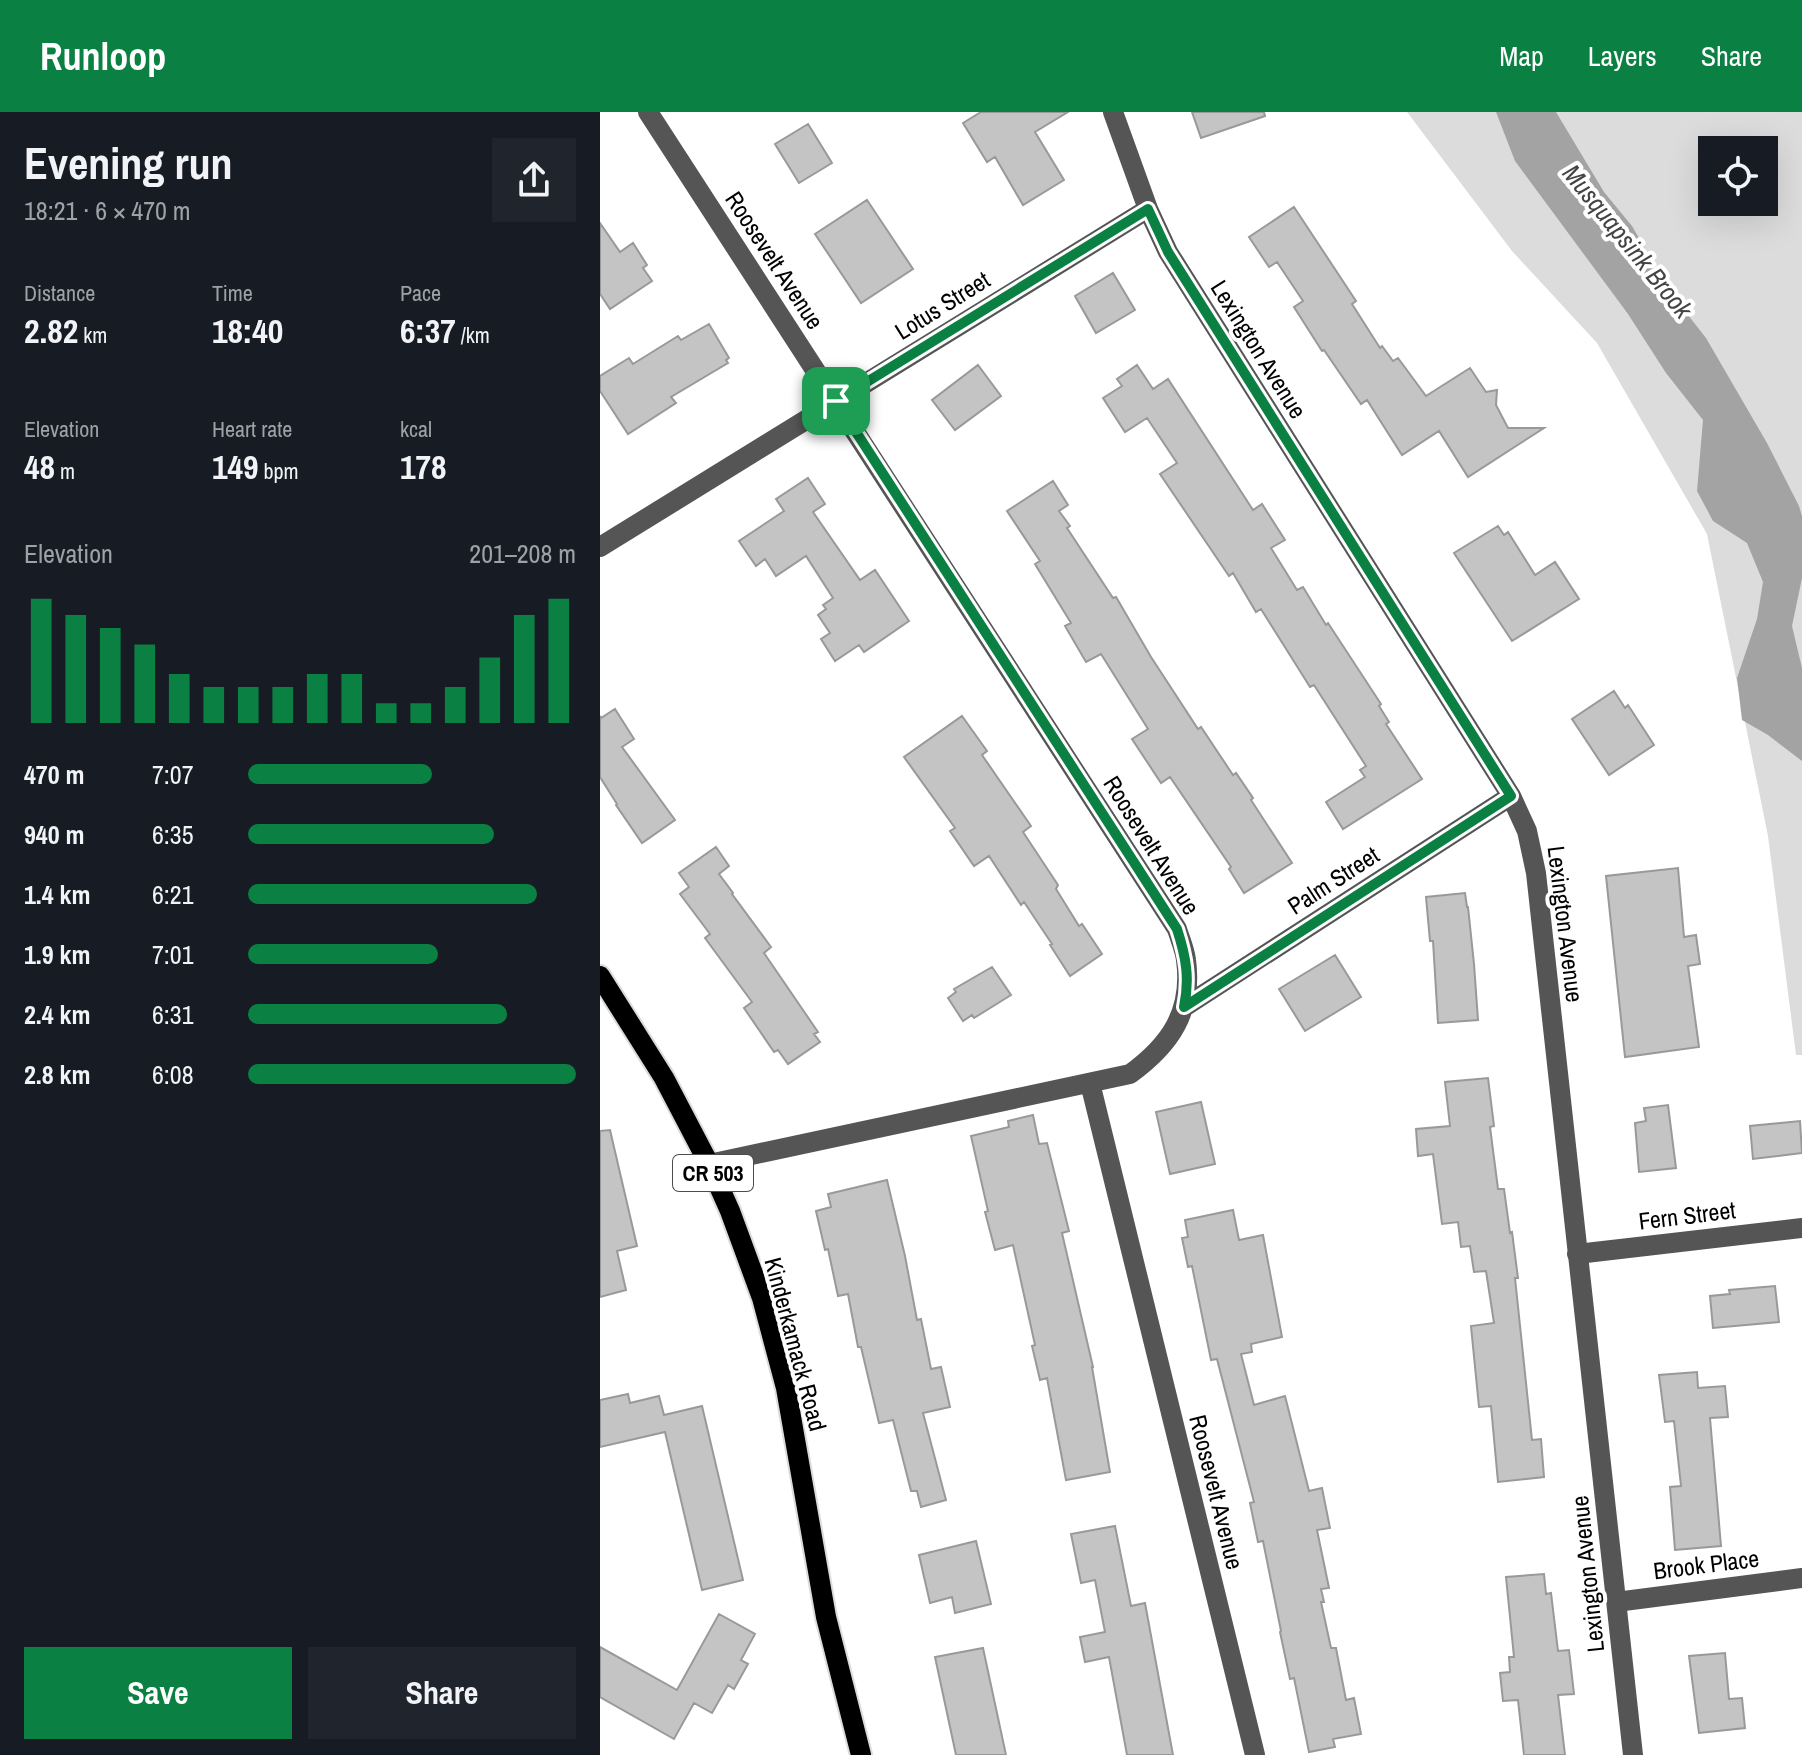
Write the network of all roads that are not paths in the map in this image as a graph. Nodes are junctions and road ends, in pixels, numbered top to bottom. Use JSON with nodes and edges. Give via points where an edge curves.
{"nodes":[{"id":1,"x":648,"y":112,"type":"edge"},
{"id":2,"x":1113,"y":112,"type":"edge"},
{"id":3,"x":1148,"y":209,"type":"junction"},
{"id":4,"x":836,"y":401,"type":"junction"},
{"id":5,"x":600,"y":547,"type":"edge"},
{"id":6,"x":1511,"y":796,"type":"junction"},
{"id":7,"x":600,"y":976,"type":"edge"},
{"id":8,"x":1184,"y":1007,"type":"junction"},
{"id":9,"x":1090,"y":1083,"type":"junction"},
{"id":10,"x":709,"y":1164,"type":"junction"},
{"id":11,"x":1802,"y":1228,"type":"edge"},
{"id":12,"x":1577,"y":1254,"type":"junction"},
{"id":13,"x":1802,"y":1578,"type":"edge"},
{"id":14,"x":1616,"y":1602,"type":"junction"},
{"id":15,"x":858,"y":1752,"type":"edge"},
{"id":16,"x":1255,"y":1755,"type":"edge"},
{"id":17,"x":1633,"y":1755,"type":"edge"}],
"edges":[{"from":1,"to":4,"type":"street","name":"Roosevelt Avenue"},
{"from":2,"to":3,"type":"street","name":"Lexington Avenue"},
{"from":3,"to":4,"type":"street","name":"Lotus Street"},
{"from":3,"to":6,"type":"street","name":"Lexington Avenue","via":[[1168,252]]},
{"from":4,"to":5,"type":"street","name":"Lotus Street"},
{"from":4,"to":8,"type":"street","name":"Roosevelt Avenue","via":[[1177,929],[1186,959]]},
{"from":6,"to":8,"type":"street","name":"Palm Street"},
{"from":6,"to":12,"type":"street","name":"Lexington Avenue","via":[[1527,831],[1536,873]]},
{"from":7,"to":10,"type":"main road","name":"Kinderkamack Road","number":"CR 503","via":[[664,1078]]},
{"from":8,"to":9,"type":"street","name":"Roosevelt Avenue","via":[[1153,1058],[1130,1074]]},
{"from":9,"to":10,"type":"street"},
{"from":9,"to":16,"type":"street","name":"Roosevelt Avenue"},
{"from":10,"to":15,"type":"main road","name":"Kinderkamack Road","number":"CR 503","via":[[762,1298],[786,1388],[826,1617]]},
{"from":11,"to":12,"type":"street","name":"Fern Street"},
{"from":12,"to":14,"type":"street","name":"Lexington Avenue"},
{"from":13,"to":14,"type":"street","name":"Brook Place"},
{"from":14,"to":17,"type":"street","name":"Lexington Avenue"}]}
